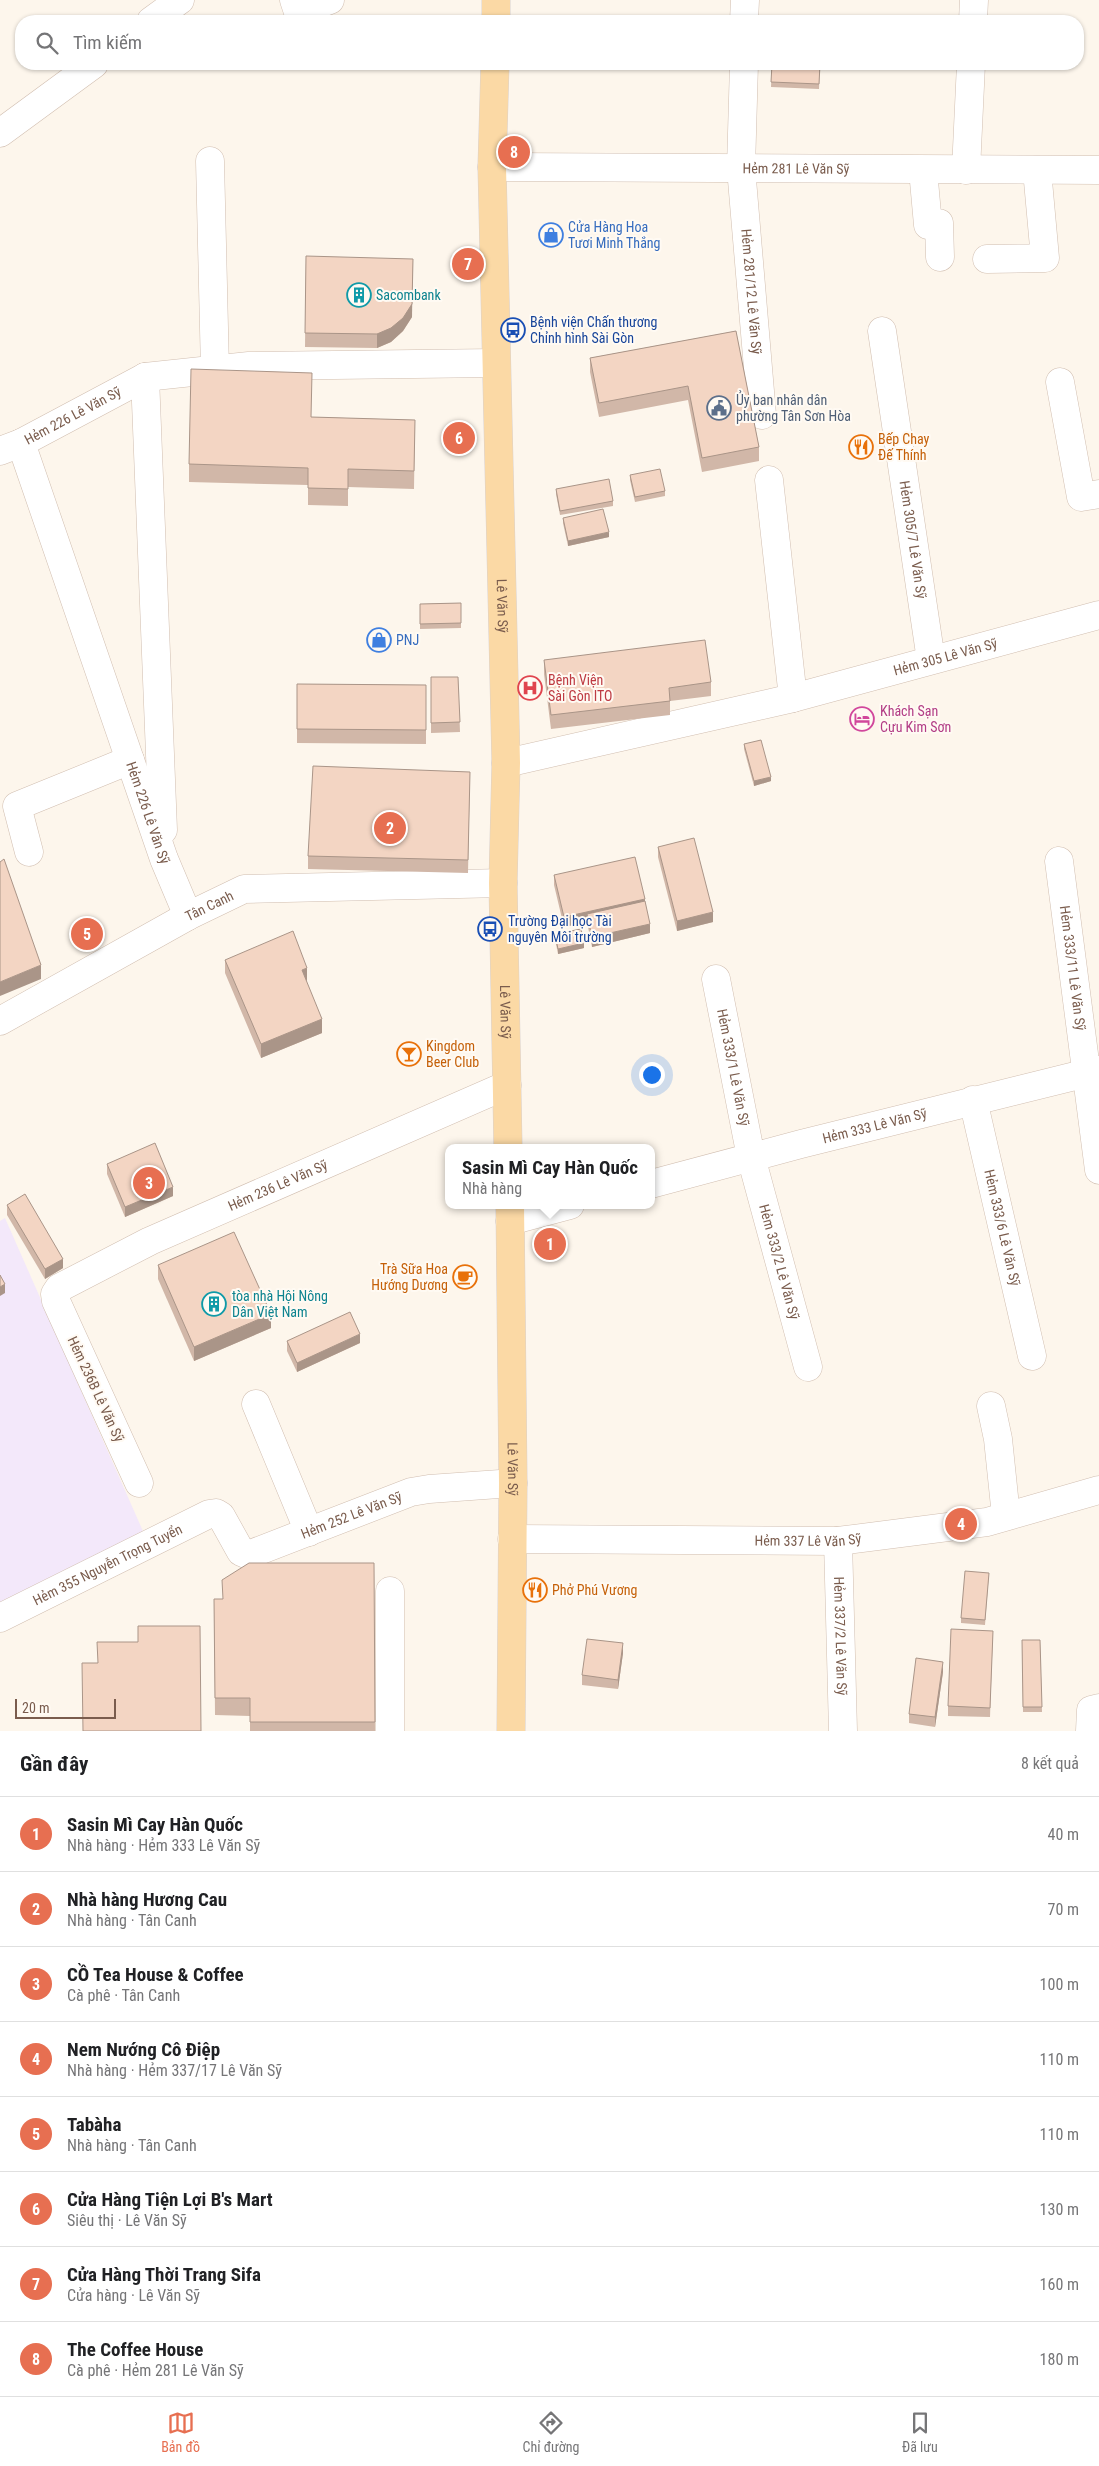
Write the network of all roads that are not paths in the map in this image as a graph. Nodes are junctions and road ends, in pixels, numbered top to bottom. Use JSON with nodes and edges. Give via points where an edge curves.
{"nodes":[{"id":1,"x":180,"y":0,"type":"edge"},
{"id":2,"x":330,"y":0,"type":"edge"},
{"id":3,"x":496,"y":0,"type":"edge"},
{"id":4,"x":745,"y":0,"type":"edge"},
{"id":5,"x":974,"y":0,"type":"edge"},
{"id":6,"x":296,"y":6,"type":"edge"},
{"id":7,"x":159,"y":15,"type":"edge"},
{"id":8,"x":496,"y":15,"type":"edge"},
{"id":9,"x":744,"y":15,"type":"edge"},
{"id":10,"x":973,"y":15,"type":"edge"},
{"id":11,"x":86,"y":70,"type":"edge"},
{"id":12,"x":495,"y":70,"type":"edge"},
{"id":13,"x":744,"y":70,"type":"edge"},
{"id":14,"x":971,"y":70,"type":"edge"},
{"id":15,"x":0,"y":133,"type":"edge"},
{"id":16,"x":210,"y":162,"type":"dead end"},
{"id":17,"x":492,"y":167,"type":"junction"},
{"id":18,"x":741,"y":168,"type":"junction"},
{"id":19,"x":923,"y":170,"type":"junction"},
{"id":20,"x":966,"y":170,"type":"junction"},
{"id":21,"x":1037,"y":170,"type":"junction"},
{"id":22,"x":1099,"y":170,"type":"edge"},
{"id":23,"x":940,"y":257,"type":"dead end"},
{"id":24,"x":988,"y":260,"type":"dead end"},
{"id":25,"x":882,"y":332,"type":"dead end"},
{"id":26,"x":495,"y":363,"type":"junction"},
{"id":27,"x":215,"y":370,"type":"junction"},
{"id":28,"x":145,"y":377,"type":"junction"},
{"id":29,"x":1060,"y":382,"type":"dead end"},
{"id":30,"x":762,"y":415,"type":"dead end"},
{"id":31,"x":10,"y":447,"type":"edge"},
{"id":32,"x":769,"y":480,"type":"dead end"},
{"id":33,"x":1099,"y":494,"type":"edge"},
{"id":34,"x":1099,"y":614,"type":"edge"},
{"id":35,"x":931,"y":660,"type":"junction"},
{"id":36,"x":793,"y":698,"type":"junction"},
{"id":37,"x":130,"y":760,"type":"junction"},
{"id":38,"x":506,"y":763,"type":"junction"},
{"id":39,"x":29,"y":852,"type":"dead end"},
{"id":40,"x":164,"y":859,"type":"junction"},
{"id":41,"x":1059,"y":861,"type":"dead end"},
{"id":42,"x":503,"y":883,"type":"junction"},
{"id":43,"x":188,"y":916,"type":"junction"},
{"id":44,"x":716,"y":979,"type":"dead end"},
{"id":45,"x":0,"y":1021,"type":"edge"},
{"id":46,"x":1093,"y":1072,"type":"edge"},
{"id":47,"x":507,"y":1085,"type":"junction"},
{"id":48,"x":974,"y":1100,"type":"junction"},
{"id":49,"x":508,"y":1144,"type":"edge"},
{"id":50,"x":751,"y":1157,"type":"junction"},
{"id":51,"x":1099,"y":1170,"type":"edge"},
{"id":52,"x":655,"y":1183,"type":"edge"},
{"id":53,"x":540,"y":1209,"type":"edge"},
{"id":54,"x":510,"y":1213,"type":"edge"},
{"id":55,"x":55,"y":1294,"type":"joint"},
{"id":56,"x":1032,"y":1356,"type":"dead end"},
{"id":57,"x":808,"y":1367,"type":"dead end"},
{"id":58,"x":256,"y":1404,"type":"dead end"},
{"id":59,"x":991,"y":1406,"type":"dead end"},
{"id":60,"x":139,"y":1483,"type":"dead end"},
{"id":61,"x":513,"y":1483,"type":"junction"},
{"id":62,"x":1099,"y":1490,"type":"edge"},
{"id":63,"x":216,"y":1513,"type":"joint"},
{"id":64,"x":1006,"y":1516,"type":"junction"},
{"id":65,"x":309,"y":1532,"type":"junction"},
{"id":66,"x":512,"y":1539,"type":"junction"},
{"id":67,"x":838,"y":1541,"type":"junction"},
{"id":68,"x":390,"y":1592,"type":"dead end"},
{"id":69,"x":0,"y":1618,"type":"edge"},
{"id":70,"x":1099,"y":1708,"type":"edge"},
{"id":71,"x":390,"y":1731,"type":"edge"},
{"id":72,"x":511,"y":1731,"type":"edge"},
{"id":73,"x":842,"y":1731,"type":"edge"},
{"id":74,"x":1090,"y":1731,"type":"edge"}],
"edges":[{"from":1,"to":7,"type":"street"},
{"from":2,"to":6,"type":"street"},
{"from":3,"to":8,"type":"main road"},
{"from":4,"to":9,"type":"street"},
{"from":5,"to":10,"type":"street"},
{"from":11,"to":15,"type":"street"},
{"from":12,"to":17,"type":"main road","name":"Lê Văn Sỹ"},
{"from":13,"to":18,"type":"street","name":"Hẻm 281/12 Lê Văn Sỹ"},
{"from":14,"to":20,"type":"street"},
{"from":16,"to":27,"type":"street"},
{"from":17,"to":18,"type":"street","name":"Hẻm 281 Lê Văn Sỹ"},
{"from":17,"to":26,"type":"main road","name":"Lê Văn Sỹ"},
{"from":18,"to":19,"type":"street","name":"Hẻm 281 Lê Văn Sỹ"},
{"from":18,"to":30,"type":"street","name":"Hẻm 281/12 Lê Văn Sỹ"},
{"from":19,"to":20,"type":"street","name":"Hẻm 281 Lê Văn Sỹ"},
{"from":19,"to":23,"type":"street","via":[[928,225],[939,223]]},
{"from":20,"to":21,"type":"street","name":"Hẻm 281 Lê Văn Sỹ"},
{"from":21,"to":22,"type":"street","name":"Hẻm 281 Lê Văn Sỹ"},
{"from":21,"to":24,"type":"street","via":[[1045,258]]},
{"from":25,"to":35,"type":"street","name":"Hẻm 305/7 Lê Văn Sỹ"},
{"from":26,"to":27,"type":"street","name":"Hẻm 226 Lê Văn Sỹ","via":[[249,366]]},
{"from":26,"to":38,"type":"main road","name":"Lê Văn Sỹ"},
{"from":27,"to":28,"type":"street","name":"Hẻm 226 Lê Văn Sỹ"},
{"from":28,"to":31,"type":"street","name":"Hẻm 226 Lê Văn Sỹ"},
{"from":28,"to":40,"type":"street","name":"Hẻm 226 Lê Văn Sỹ"},
{"from":29,"to":33,"type":"street","via":[[1081,498]]},
{"from":31,"to":37,"type":"street","name":"Hẻm 226 Lê Văn Sỹ"},
{"from":32,"to":36,"type":"street"},
{"from":34,"to":35,"type":"street","name":"Hẻm 305 Lê Văn Sỹ"},
{"from":35,"to":36,"type":"street","name":"Hẻm 305 Lê Văn Sỹ"},
{"from":36,"to":38,"type":"street","name":"Hẻm 305 Lê Văn Sỹ"},
{"from":37,"to":39,"type":"street","via":[[17,806]]},
{"from":37,"to":40,"type":"street","name":"Hẻm 226 Lê Văn Sỹ"},
{"from":38,"to":42,"type":"main road","name":"Lê Văn Sỹ"},
{"from":40,"to":43,"type":"street"},
{"from":41,"to":46,"type":"street","name":"Hẻm 333/11 Lê Văn Sỹ"},
{"from":42,"to":43,"type":"street","name":"Tân Canh","via":[[244,889]]},
{"from":42,"to":47,"type":"main road","name":"Lê Văn Sỹ"},
{"from":43,"to":45,"type":"street","name":"Tân Canh"},
{"from":44,"to":50,"type":"street","name":"Hẻm 333/1 Lê Văn Sỹ"},
{"from":46,"to":48,"type":"street","name":"Hẻm 333 Lê Văn Sỹ"},
{"from":46,"to":51,"type":"street","name":"Hẻm 333/11 Lê Văn Sỹ"},
{"from":47,"to":49,"type":"main road","name":"Lê Văn Sỹ"},
{"from":47,"to":55,"type":"street","name":"Hẻm 236 Lê Văn Sỹ","via":[[150,1241],[59,1288]]},
{"from":48,"to":50,"type":"street","name":"Hẻm 333 Lê Văn Sỹ"},
{"from":48,"to":56,"type":"street","name":"Hẻm 333/6 Lê Văn Sỹ"},
{"from":50,"to":52,"type":"street","name":"Hẻm 333 Lê Văn Sỹ"},
{"from":50,"to":57,"type":"street","name":"Hẻm 333/2 Lê Văn Sỹ"},
{"from":53,"to":54,"type":"street"},
{"from":54,"to":61,"type":"main road","name":"Lê Văn Sỹ"},
{"from":55,"to":60,"type":"street","name":"Hẻm 236B Lê Văn Sỹ"},
{"from":58,"to":65,"type":"street"},
{"from":59,"to":64,"type":"street"},
{"from":61,"to":65,"type":"street","name":"Hẻm 252 Lê Văn Sỹ","via":[[411,1492]]},
{"from":61,"to":66,"type":"main road","name":"Lê Văn Sỹ"},
{"from":62,"to":64,"type":"street","name":"Hẻm 337 Lê Văn Sỹ"},
{"from":63,"to":65,"type":"street","name":"Hẻm 252 Lê Văn Sỹ","via":[[221,1516],[241,1552],[248,1555]]},
{"from":63,"to":69,"type":"street","name":"Hẻm 355 Nguyễn Trọng Tuyển"},
{"from":64,"to":67,"type":"street","name":"Hẻm 337 Lê Văn Sỹ","via":[[987,1522]]},
{"from":66,"to":67,"type":"street","name":"Hẻm 337 Lê Văn Sỹ"},
{"from":66,"to":72,"type":"main road","name":"Lê Văn Sỹ"},
{"from":67,"to":73,"type":"street","name":"Hẻm 337/2 Lê Văn Sỹ"},
{"from":68,"to":71,"type":"street"},
{"from":70,"to":74,"type":"street","via":[[1091,1710]]}]}
